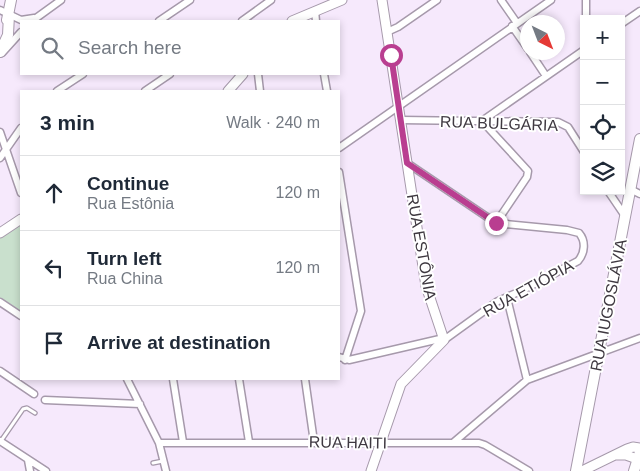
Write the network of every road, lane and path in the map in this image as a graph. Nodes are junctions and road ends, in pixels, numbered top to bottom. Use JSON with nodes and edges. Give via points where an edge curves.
{"nodes":[{"id":1,"x":11,"y":0,"type":"edge"},
{"id":2,"x":61,"y":0,"type":"edge"},
{"id":3,"x":190,"y":0,"type":"edge"},
{"id":4,"x":272,"y":0,"type":"edge"},
{"id":5,"x":342,"y":0,"type":"edge"},
{"id":6,"x":382,"y":0,"type":"edge"},
{"id":7,"x":437,"y":0,"type":"edge"},
{"id":8,"x":501,"y":0,"type":"edge"},
{"id":9,"x":551,"y":0,"type":"edge"},
{"id":10,"x":586,"y":0,"type":"edge"},
{"id":11,"x":315,"y":11,"type":"junction"},
{"id":12,"x":640,"y":11,"type":"edge"},
{"id":13,"x":5,"y":12,"type":"edge"},
{"id":14,"x":586,"y":15,"type":"edge"},
{"id":15,"x":33,"y":20,"type":"edge"},
{"id":16,"x":160,"y":20,"type":"edge"},
{"id":17,"x":243,"y":20,"type":"edge"},
{"id":18,"x":294,"y":20,"type":"edge"},
{"id":19,"x":316,"y":20,"type":"edge"},
{"id":20,"x":625,"y":21,"type":"edge"},
{"id":21,"x":515,"y":25,"type":"junction"},
{"id":22,"x":387,"y":32,"type":"junction"},
{"id":23,"x":20,"y":33,"type":"edge"},
{"id":24,"x":520,"y":34,"type":"edge"},
{"id":25,"x":0,"y":37,"type":"edge"},
{"id":26,"x":0,"y":52,"type":"edge"},
{"id":27,"x":580,"y":53,"type":"edge"},
{"id":28,"x":0,"y":56,"type":"edge"},
{"id":29,"x":535,"y":60,"type":"edge"},
{"id":30,"x":81,"y":75,"type":"edge"},
{"id":31,"x":169,"y":75,"type":"edge"},
{"id":32,"x":242,"y":75,"type":"edge"},
{"id":33,"x":258,"y":75,"type":"edge"},
{"id":34,"x":324,"y":75,"type":"edge"},
{"id":35,"x":546,"y":76,"type":"junction"},
{"id":36,"x":59,"y":90,"type":"edge"},
{"id":37,"x":146,"y":90,"type":"edge"},
{"id":38,"x":229,"y":90,"type":"edge"},
{"id":39,"x":260,"y":90,"type":"edge"},
{"id":40,"x":327,"y":90,"type":"edge"},
{"id":41,"x":398,"y":106,"type":"junction"},
{"id":42,"x":401,"y":120,"type":"junction"},
{"id":43,"x":482,"y":121,"type":"junction"},
{"id":44,"x":20,"y":129,"type":"edge"},
{"id":45,"x":0,"y":132,"type":"edge"},
{"id":46,"x":640,"y":139,"type":"edge"},
{"id":47,"x":340,"y":147,"type":"edge"},
{"id":48,"x":6,"y":149,"type":"junction"},
{"id":49,"x":583,"y":150,"type":"edge"},
{"id":50,"x":0,"y":158,"type":"edge"},
{"id":51,"x":407,"y":163,"type":"junction"},
{"id":52,"x":340,"y":178,"type":"edge"},
{"id":53,"x":630,"y":189,"type":"junction"},
{"id":54,"x":20,"y":190,"type":"edge"},
{"id":55,"x":640,"y":194,"type":"edge"},
{"id":56,"x":611,"y":195,"type":"edge"},
{"id":57,"x":625,"y":216,"type":"junction"},
{"id":58,"x":20,"y":220,"type":"edge"},
{"id":59,"x":496,"y":223,"type":"junction"},
{"id":60,"x":0,"y":233,"type":"edge"},
{"id":61,"x":507,"y":298,"type":"junction"},
{"id":62,"x":0,"y":302,"type":"edge"},
{"id":63,"x":20,"y":315,"type":"edge"},
{"id":64,"x":640,"y":338,"type":"edge"},
{"id":65,"x":444,"y":339,"type":"junction"},
{"id":66,"x":598,"y":354,"type":"junction"},
{"id":67,"x":342,"y":358,"type":"edge"},
{"id":68,"x":0,"y":371,"type":"edge"},
{"id":69,"x":128,"y":380,"type":"edge"},
{"id":70,"x":173,"y":380,"type":"edge"},
{"id":71,"x":239,"y":380,"type":"edge"},
{"id":72,"x":305,"y":380,"type":"edge"},
{"id":73,"x":527,"y":380,"type":"junction"},
{"id":74,"x":34,"y":394,"type":"dead end"},
{"id":75,"x":45,"y":400,"type":"dead end"},
{"id":76,"x":140,"y":404,"type":"junction"},
{"id":77,"x":35,"y":414,"type":"dead end"},
{"id":78,"x":0,"y":441,"type":"edge"},
{"id":79,"x":183,"y":442,"type":"junction"},
{"id":80,"x":249,"y":442,"type":"junction"},
{"id":81,"x":314,"y":442,"type":"junction"},
{"id":82,"x":454,"y":442,"type":"junction"},
{"id":83,"x":159,"y":443,"type":"junction"},
{"id":84,"x":380,"y":443,"type":"junction"},
{"id":85,"x":640,"y":448,"type":"edge"},
{"id":86,"x":612,"y":456,"type":"junction"},
{"id":87,"x":639,"y":457,"type":"edge"},
{"id":88,"x":28,"y":460,"type":"junction"},
{"id":89,"x":164,"y":461,"type":"junction"},
{"id":90,"x":153,"y":463,"type":"dead end"},
{"id":91,"x":30,"y":471,"type":"edge"},
{"id":92,"x":46,"y":471,"type":"edge"},
{"id":93,"x":166,"y":471,"type":"edge"},
{"id":94,"x":372,"y":471,"type":"edge"},
{"id":95,"x":529,"y":471,"type":"edge"},
{"id":96,"x":576,"y":471,"type":"edge"},
{"id":97,"x":582,"y":471,"type":"edge"},
{"id":98,"x":634,"y":471,"type":"edge"}],
"edges":[{"from":1,"to":13,"type":"main road"},
{"from":2,"to":15,"type":"street"},
{"from":3,"to":16,"type":"street"},
{"from":4,"to":17,"type":"street"},
{"from":5,"to":11,"type":"street"},
{"from":6,"to":22,"type":"street","name":"RUA ESTÔNIA"},
{"from":7,"to":22,"type":"street"},
{"from":8,"to":21,"type":"street"},
{"from":9,"to":21,"type":"street"},
{"from":10,"to":14,"type":"street"},
{"from":11,"to":18,"type":"street"},
{"from":11,"to":19,"type":"street"},
{"from":12,"to":20,"type":"street"},
{"from":13,"to":15,"type":"street","via":[[21,20]]},
{"from":13,"to":25,"type":"main road"},
{"from":13,"to":26,"type":"main road","via":[[8,35]]},
{"from":21,"to":24,"type":"street"},
{"from":21,"to":41,"type":"street"},
{"from":22,"to":41,"type":"street","name":"RUA ESTÔNIA"},
{"from":23,"to":28,"type":"street"},
{"from":27,"to":35,"type":"street"},
{"from":29,"to":35,"type":"street"},
{"from":30,"to":36,"type":"street"},
{"from":31,"to":37,"type":"street"},
{"from":32,"to":38,"type":"street"},
{"from":33,"to":39,"type":"street"},
{"from":34,"to":40,"type":"street"},
{"from":35,"to":43,"type":"street"},
{"from":41,"to":42,"type":"street","name":"RUA ESTÔNIA"},
{"from":41,"to":47,"type":"street"},
{"from":42,"to":43,"type":"street","name":"RUA BULGÁRIA"},
{"from":42,"to":51,"type":"street","name":"RUA ESTÔNIA"},
{"from":43,"to":49,"type":"street","name":"RUA BULGÁRIA","via":[[558,122],[568,127]]},
{"from":43,"to":59,"type":"street","via":[[528,171]]},
{"from":44,"to":48,"type":"street"},
{"from":45,"to":48,"type":"street"},
{"from":46,"to":53,"type":"main road","name":"RUA IUGOSLÁVIA"},
{"from":48,"to":50,"type":"street"},
{"from":48,"to":54,"type":"street"},
{"from":51,"to":59,"type":"street"},
{"from":51,"to":65,"type":"street","name":"RUA ESTÔNIA","via":[[426,286]]},
{"from":52,"to":67,"type":"street","via":[[361,311]]},
{"from":53,"to":55,"type":"street"},
{"from":53,"to":57,"type":"main road","name":"RUA IUGOSLÁVIA"},
{"from":56,"to":57,"type":"street"},
{"from":57,"to":66,"type":"main road","name":"RUA IUGOSLÁVIA"},
{"from":58,"to":60,"type":"street"},
{"from":59,"to":61,"type":"street","name":"RUA ETIÓPIA","via":[[574,231],[582,236],[584,252],[578,260]]},
{"from":61,"to":65,"type":"street","name":"RUA ETIÓPIA"},
{"from":61,"to":73,"type":"street"},
{"from":62,"to":63,"type":"street"},
{"from":64,"to":66,"type":"street"},
{"from":65,"to":67,"type":"street","name":"RUA ETIÓPIA"},
{"from":65,"to":84,"type":"street","via":[[403,380]]},
{"from":66,"to":73,"type":"street"},
{"from":66,"to":96,"type":"main road","name":"RUA IUGOSLÁVIA"},
{"from":68,"to":74,"type":"street"},
{"from":69,"to":76,"type":"street"},
{"from":70,"to":79,"type":"street"},
{"from":71,"to":80,"type":"street"},
{"from":72,"to":81,"type":"street"},
{"from":73,"to":82,"type":"street"},
{"from":75,"to":76,"type":"street"},
{"from":76,"to":83,"type":"street"},
{"from":77,"to":78,"type":"lane","via":[[23,409]]},
{"from":78,"to":88,"type":"street"},
{"from":79,"to":80,"type":"street","name":"RUA HAITI"},
{"from":79,"to":83,"type":"street","name":"RUA HAITI"},
{"from":80,"to":81,"type":"street","name":"RUA HAITI"},
{"from":81,"to":84,"type":"street","name":"RUA HAITI"},
{"from":82,"to":84,"type":"street","name":"RUA HAITI"},
{"from":82,"to":95,"type":"street","name":"RUA HAITI","via":[[485,445]]},
{"from":83,"to":89,"type":"street"},
{"from":84,"to":94,"type":"street"},
{"from":85,"to":86,"type":"street","via":[[630,448]]},
{"from":86,"to":87,"type":"street"},
{"from":86,"to":97,"type":"street"},
{"from":87,"to":98,"type":"main road"},
{"from":88,"to":91,"type":"street"},
{"from":88,"to":92,"type":"street"},
{"from":89,"to":90,"type":"lane"},
{"from":89,"to":93,"type":"street"}]}
